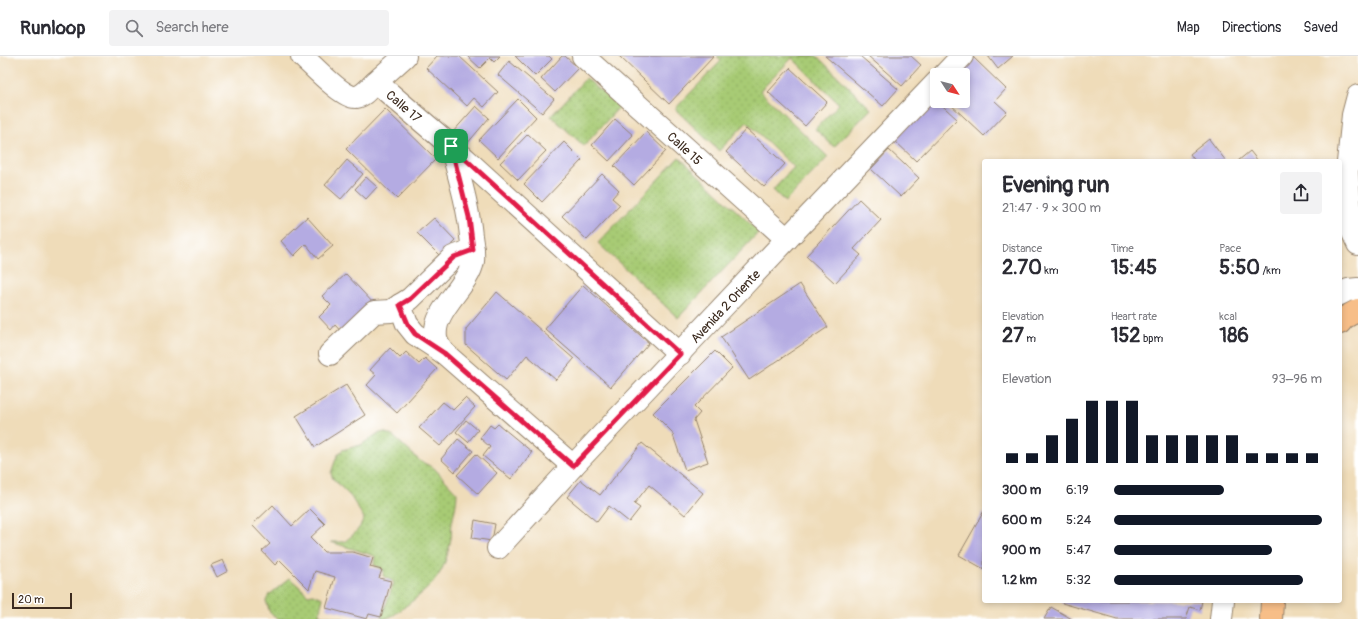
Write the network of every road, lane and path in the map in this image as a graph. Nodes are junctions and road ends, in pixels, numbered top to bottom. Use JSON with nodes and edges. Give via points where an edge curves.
{"nodes":[{"id":1,"x":302,"y":56,"type":"edge"},
{"id":2,"x":405,"y":56,"type":"edge"},
{"id":3,"x":583,"y":56,"type":"edge"},
{"id":4,"x":962,"y":56,"type":"edge"},
{"id":5,"x":951,"y":68,"type":"edge"},
{"id":6,"x":376,"y":82,"type":"junction"},
{"id":7,"x":930,"y":89,"type":"edge"},
{"id":8,"x":1358,"y":96,"type":"edge"},
{"id":9,"x":451,"y":146,"type":"junction"},
{"id":10,"x":1355,"y":237,"type":"edge"},
{"id":11,"x":787,"y":239,"type":"junction"},
{"id":12,"x":473,"y":250,"type":"junction"},
{"id":13,"x":1358,"y":289,"type":"edge"},
{"id":14,"x":1342,"y":293,"type":"edge"},
{"id":15,"x":400,"y":305,"type":"junction"},
{"id":16,"x":1358,"y":310,"type":"edge"},
{"id":17,"x":1342,"y":320,"type":"edge"},
{"id":18,"x":440,"y":345,"type":"junction"},
{"id":19,"x":330,"y":354,"type":"dead end"},
{"id":20,"x":680,"y":354,"type":"junction"},
{"id":21,"x":573,"y":466,"type":"junction"},
{"id":22,"x":498,"y":548,"type":"dead end"},
{"id":23,"x":1223,"y":603,"type":"edge"},
{"id":24,"x":1272,"y":603,"type":"edge"},
{"id":25,"x":1221,"y":619,"type":"edge"},
{"id":26,"x":1271,"y":619,"type":"edge"}],
"edges":[{"from":1,"to":6,"type":"street","name":"Calle 17","via":[[351,98],[356,98]]},
{"from":2,"to":6,"type":"street"},
{"from":3,"to":11,"type":"street","name":"Calle 15"},
{"from":4,"to":5,"type":"street"},
{"from":6,"to":9,"type":"street","name":"Calle 17"},
{"from":7,"to":11,"type":"street","name":"Avenida 2 Oriente"},
{"from":8,"to":10,"type":"street","via":[[1353,116],[1347,172]]},
{"from":9,"to":12,"type":"street","via":[[469,217]]},
{"from":9,"to":20,"type":"street","name":"Calle 17"},
{"from":11,"to":20,"type":"street","name":"Avenida 2 Oriente"},
{"from":12,"to":15,"type":"street","via":[[454,257],[410,299]]},
{"from":12,"to":18,"type":"street","via":[[470,268],[436,328]]},
{"from":13,"to":14,"type":"street"},
{"from":15,"to":18,"type":"street","via":[[415,334]]},
{"from":15,"to":19,"type":"street","via":[[391,311],[374,312]]},
{"from":16,"to":17,"type":"main road"},
{"from":18,"to":21,"type":"street"},
{"from":20,"to":21,"type":"street","name":"Avenida 2 Oriente"},
{"from":21,"to":22,"type":"street","name":"Avenida 2 Oriente"},
{"from":23,"to":25,"type":"street"},
{"from":24,"to":26,"type":"main road"}]}
